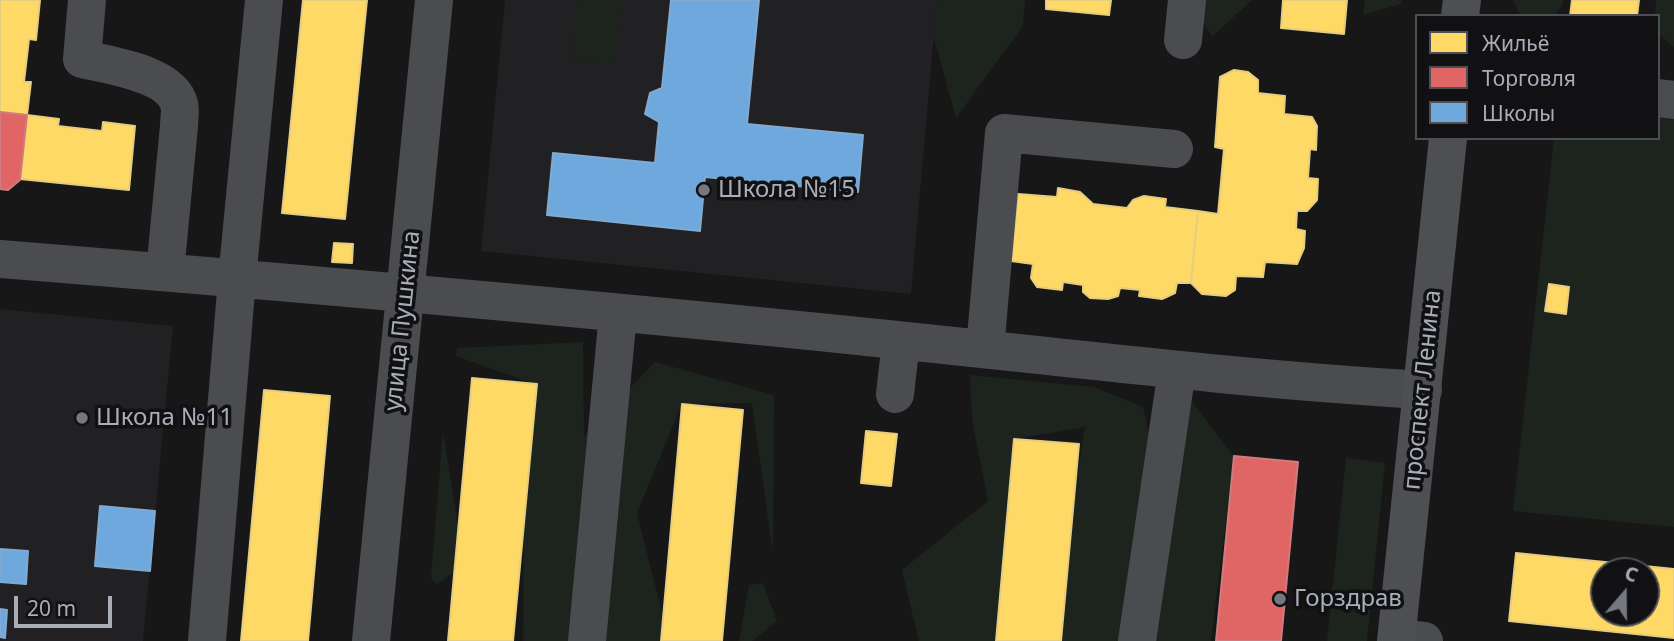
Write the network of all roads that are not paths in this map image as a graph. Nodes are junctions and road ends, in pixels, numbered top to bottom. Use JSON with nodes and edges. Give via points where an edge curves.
{"nodes":[{"id":1,"x":87,"y":0,"type":"edge"},
{"id":2,"x":264,"y":0,"type":"edge"},
{"id":3,"x":434,"y":0,"type":"edge"},
{"id":4,"x":1187,"y":0,"type":"edge"},
{"id":5,"x":1183,"y":40,"type":"dead end"},
{"id":6,"x":1448,"y":140,"type":"edge"},
{"id":7,"x":1174,"y":149,"type":"dead end"},
{"id":8,"x":0,"y":259,"type":"edge"},
{"id":9,"x":166,"y":272,"type":"junction"},
{"id":10,"x":237,"y":279,"type":"junction"},
{"id":11,"x":405,"y":293,"type":"junction"},
{"id":12,"x":618,"y":314,"type":"junction"},
{"id":13,"x":901,"y":341,"type":"junction"},
{"id":14,"x":985,"y":349,"type":"junction"},
{"id":15,"x":1177,"y":370,"type":"junction"},
{"id":16,"x":1423,"y":390,"type":"junction"},
{"id":17,"x":895,"y":394,"type":"dead end"},
{"id":18,"x":1406,"y":640,"type":"edge"},
{"id":19,"x":207,"y":641,"type":"edge"},
{"id":20,"x":371,"y":641,"type":"edge"},
{"id":21,"x":587,"y":641,"type":"edge"},
{"id":22,"x":1138,"y":641,"type":"edge"}],
"edges":[{"from":1,"to":9,"type":"street","via":[[82,59],[151,78],[169,87],[179,103]]},
{"from":2,"to":10,"type":"street"},
{"from":3,"to":11,"type":"street","name":"улица Пушкина"},
{"from":4,"to":5,"type":"street"},
{"from":6,"to":16,"type":"main road","name":"проспект Ленина"},
{"from":7,"to":14,"type":"street","via":[[1004,133]]},
{"from":8,"to":9,"type":"street"},
{"from":9,"to":10,"type":"street"},
{"from":10,"to":11,"type":"street"},
{"from":10,"to":19,"type":"street"},
{"from":11,"to":12,"type":"street"},
{"from":11,"to":20,"type":"street","name":"улица Пушкина"},
{"from":12,"to":13,"type":"street"},
{"from":12,"to":21,"type":"street"},
{"from":13,"to":14,"type":"street"},
{"from":13,"to":17,"type":"street"},
{"from":14,"to":15,"type":"street"},
{"from":15,"to":16,"type":"street"},
{"from":15,"to":22,"type":"street"},
{"from":16,"to":18,"type":"main road","name":"проспект Ленина"}]}
